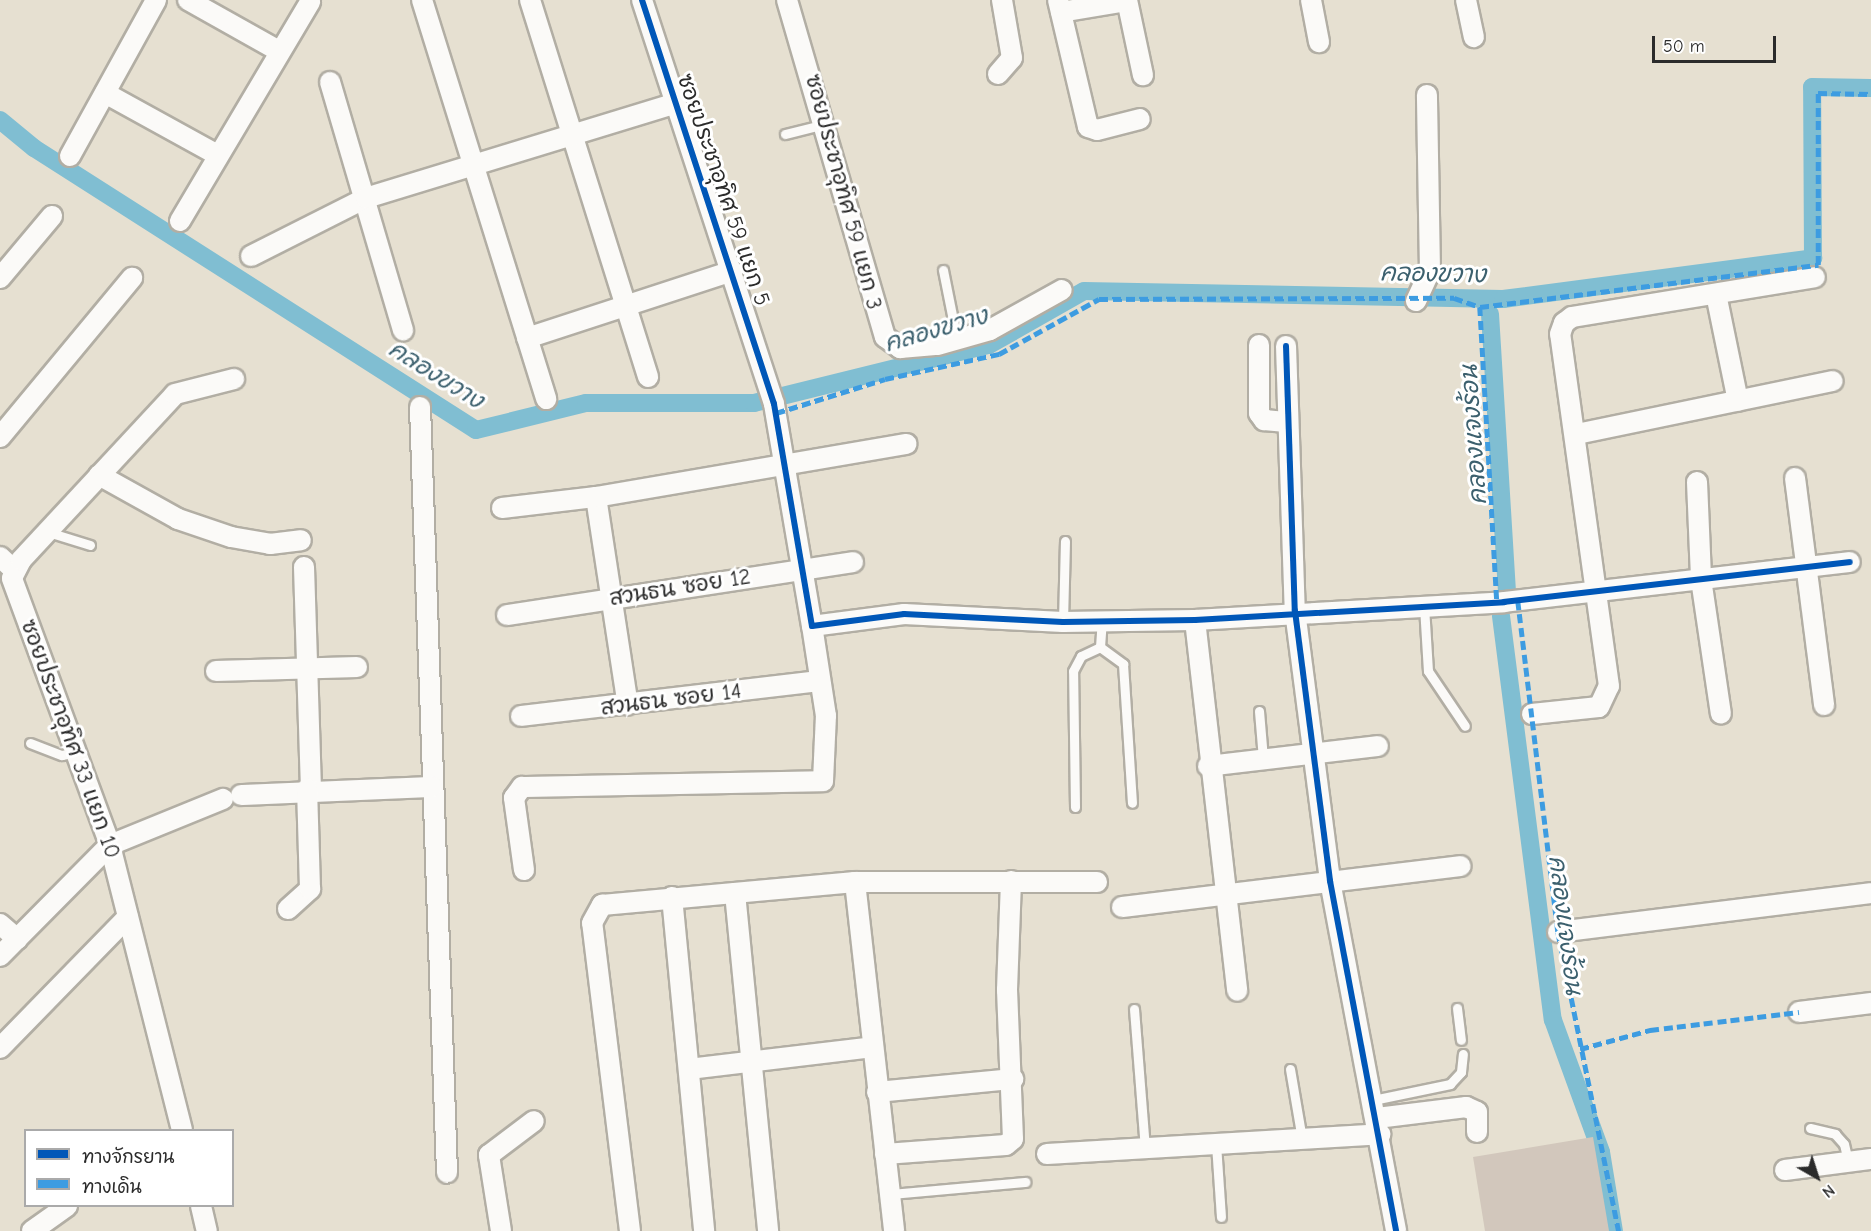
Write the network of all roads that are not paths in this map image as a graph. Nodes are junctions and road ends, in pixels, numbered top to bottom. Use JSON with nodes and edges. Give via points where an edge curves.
{"nodes":[{"id":1,"x":156,"y":0,"type":"edge"},
{"id":2,"x":188,"y":0,"type":"edge"},
{"id":3,"x":422,"y":0,"type":"edge"},
{"id":4,"x":530,"y":0,"type":"edge"},
{"id":5,"x":642,"y":0,"type":"edge"},
{"id":6,"x":787,"y":0,"type":"edge"},
{"id":7,"x":1002,"y":0,"type":"edge"},
{"id":8,"x":1311,"y":0,"type":"edge"},
{"id":9,"x":1466,"y":0,"type":"edge"},
{"id":10,"x":1127,"y":1,"type":"edge"},
{"id":11,"x":309,"y":2,"type":"dead end"},
{"id":12,"x":1060,"y":6,"type":"edge"},
{"id":13,"x":1473,"y":37,"type":"dead end"},
{"id":14,"x":1318,"y":42,"type":"dead end"},
{"id":15,"x":279,"y":51,"type":"junction"},
{"id":16,"x":998,"y":74,"type":"dead end"},
{"id":17,"x":1143,"y":75,"type":"dead end"},
{"id":18,"x":330,"y":82,"type":"dead end"},
{"id":19,"x":105,"y":93,"type":"junction"},
{"id":20,"x":1427,"y":95,"type":"dead end"},
{"id":21,"x":674,"y":104,"type":"junction"},
{"id":22,"x":1140,"y":119,"type":"dead end"},
{"id":23,"x":827,"y":124,"type":"junction"},
{"id":24,"x":784,"y":134,"type":"dead end"},
{"id":25,"x":570,"y":136,"type":"junction"},
{"id":26,"x":218,"y":155,"type":"junction"},
{"id":27,"x":70,"y":156,"type":"dead end"},
{"id":28,"x":474,"y":166,"type":"junction"},
{"id":29,"x":366,"y":198,"type":"junction"},
{"id":30,"x":52,"y":216,"type":"dead end"},
{"id":31,"x":180,"y":221,"type":"dead end"},
{"id":32,"x":251,"y":256,"type":"dead end"},
{"id":33,"x":943,"y":270,"type":"dead end"},
{"id":34,"x":732,"y":271,"type":"junction"},
{"id":35,"x":1815,"y":277,"type":"dead end"},
{"id":36,"x":0,"y":278,"type":"edge"},
{"id":37,"x":132,"y":278,"type":"dead end"},
{"id":38,"x":1062,"y":290,"type":"dead end"},
{"id":39,"x":1716,"y":294,"type":"junction"},
{"id":40,"x":1418,"y":298,"type":"dead end"},
{"id":41,"x":625,"y":305,"type":"junction"},
{"id":42,"x":403,"y":330,"type":"dead end"},
{"id":43,"x":527,"y":338,"type":"junction"},
{"id":44,"x":957,"y":340,"type":"junction"},
{"id":45,"x":1259,"y":345,"type":"dead end"},
{"id":46,"x":1286,"y":346,"type":"dead end"},
{"id":47,"x":648,"y":376,"type":"dead end"},
{"id":48,"x":234,"y":379,"type":"dead end"},
{"id":49,"x":1833,"y":381,"type":"dead end"},
{"id":50,"x":546,"y":399,"type":"dead end"},
{"id":51,"x":1738,"y":401,"type":"junction"},
{"id":52,"x":420,"y":407,"type":"dead end"},
{"id":53,"x":1287,"y":422,"type":"junction"},
{"id":54,"x":1577,"y":434,"type":"junction"},
{"id":55,"x":0,"y":437,"type":"edge"},
{"id":56,"x":907,"y":444,"type":"dead end"},
{"id":57,"x":784,"y":464,"type":"junction"},
{"id":58,"x":99,"y":475,"type":"junction"},
{"id":59,"x":1795,"y":478,"type":"dead end"},
{"id":60,"x":1697,"y":482,"type":"dead end"},
{"id":61,"x":596,"y":497,"type":"junction"},
{"id":62,"x":502,"y":508,"type":"dead end"},
{"id":63,"x":48,"y":532,"type":"junction"},
{"id":64,"x":301,"y":540,"type":"dead end"},
{"id":65,"x":1065,"y":541,"type":"dead end"},
{"id":66,"x":90,"y":545,"type":"dead end"},
{"id":67,"x":853,"y":562,"type":"dead end"},
{"id":68,"x":1850,"y":562,"type":"dead end"},
{"id":69,"x":7,"y":564,"type":"edge"},
{"id":70,"x":304,"y":567,"type":"dead end"},
{"id":71,"x":1804,"y":567,"type":"junction"},
{"id":72,"x":800,"y":568,"type":"junction"},
{"id":73,"x":1701,"y":579,"type":"junction"},
{"id":74,"x":1599,"y":591,"type":"junction"},
{"id":75,"x":611,"y":599,"type":"junction"},
{"id":76,"x":1424,"y":606,"type":"junction"},
{"id":77,"x":1295,"y":611,"type":"junction"},
{"id":78,"x":507,"y":615,"type":"dead end"},
{"id":79,"x":1195,"y":620,"type":"junction"},
{"id":80,"x":1102,"y":621,"type":"junction"},
{"id":81,"x":1063,"y":622,"type":"junction"},
{"id":82,"x":812,"y":626,"type":"junction"},
{"id":83,"x":1100,"y":647,"type":"junction"},
{"id":84,"x":357,"y":668,"type":"dead end"},
{"id":85,"x":307,"y":670,"type":"junction"},
{"id":86,"x":216,"y":671,"type":"dead end"},
{"id":87,"x":820,"y":681,"type":"junction"},
{"id":88,"x":628,"y":705,"type":"junction"},
{"id":89,"x":1824,"y":705,"type":"dead end"},
{"id":90,"x":1259,"y":711,"type":"dead end"},
{"id":91,"x":1532,"y":714,"type":"dead end"},
{"id":92,"x":1720,"y":714,"type":"dead end"},
{"id":93,"x":521,"y":716,"type":"dead end"},
{"id":94,"x":1465,"y":726,"type":"dead end"},
{"id":95,"x":30,"y":743,"type":"dead end"},
{"id":96,"x":1378,"y":746,"type":"dead end"},
{"id":97,"x":76,"y":752,"type":"junction"},
{"id":98,"x":1317,"y":753,"type":"junction"},
{"id":99,"x":1263,"y":759,"type":"junction"},
{"id":100,"x":1208,"y":766,"type":"junction"},
{"id":101,"x":432,"y":787,"type":"junction"},
{"id":102,"x":309,"y":789,"type":"junction"},
{"id":103,"x":1132,"y":802,"type":"dead end"},
{"id":104,"x":1075,"y":807,"type":"dead end"},
{"id":105,"x":110,"y":845,"type":"junction"},
{"id":106,"x":1461,"y":866,"type":"dead end"},
{"id":107,"x":524,"y":870,"type":"dead end"},
{"id":108,"x":1011,"y":881,"type":"junction"},
{"id":109,"x":1330,"y":881,"type":"junction"},
{"id":110,"x":855,"y":882,"type":"junction"},
{"id":111,"x":1097,"y":882,"type":"dead end"},
{"id":112,"x":735,"y":893,"type":"junction"},
{"id":113,"x":1871,"y":893,"type":"edge"},
{"id":114,"x":1225,"y":894,"type":"junction"},
{"id":115,"x":672,"y":897,"type":"junction"},
{"id":116,"x":1122,"y":907,"type":"dead end"},
{"id":117,"x":288,"y":909,"type":"dead end"},
{"id":118,"x":128,"y":917,"type":"junction"},
{"id":119,"x":0,"y":924,"type":"edge"},
{"id":120,"x":1558,"y":932,"type":"dead end"},
{"id":121,"x":17,"y":939,"type":"junction"},
{"id":122,"x":0,"y":956,"type":"edge"},
{"id":123,"x":1237,"y":991,"type":"dead end"},
{"id":124,"x":1871,"y":1003,"type":"edge"},
{"id":125,"x":1457,"y":1008,"type":"dead end"},
{"id":126,"x":1134,"y":1010,"type":"dead end"},
{"id":127,"x":1799,"y":1011,"type":"dead end"},
{"id":128,"x":1461,"y":1040,"type":"dead end"},
{"id":129,"x":873,"y":1047,"type":"junction"},
{"id":130,"x":0,"y":1048,"type":"edge"},
{"id":131,"x":1463,"y":1054,"type":"dead end"},
{"id":132,"x":752,"y":1063,"type":"junction"},
{"id":133,"x":689,"y":1069,"type":"junction"},
{"id":134,"x":1290,"y":1070,"type":"dead end"},
{"id":135,"x":1013,"y":1079,"type":"junction"},
{"id":136,"x":877,"y":1092,"type":"junction"},
{"id":137,"x":1377,"y":1118,"type":"junction"},
{"id":138,"x":534,"y":1121,"type":"dead end"},
{"id":139,"x":177,"y":1128,"type":"edge"},
{"id":140,"x":1809,"y":1128,"type":"dead end"},
{"id":141,"x":1477,"y":1132,"type":"dead end"},
{"id":142,"x":1302,"y":1139,"type":"junction"},
{"id":143,"x":1216,"y":1144,"type":"junction"},
{"id":144,"x":1145,"y":1148,"type":"junction"},
{"id":145,"x":885,"y":1154,"type":"junction"},
{"id":146,"x":1047,"y":1154,"type":"dead end"},
{"id":147,"x":1871,"y":1159,"type":"edge"},
{"id":148,"x":1848,"y":1162,"type":"junction"},
{"id":149,"x":1785,"y":1170,"type":"dead end"},
{"id":150,"x":447,"y":1173,"type":"dead end"},
{"id":151,"x":1025,"y":1182,"type":"dead end"},
{"id":152,"x":890,"y":1194,"type":"junction"},
{"id":153,"x":66,"y":1207,"type":"edge"},
{"id":154,"x":201,"y":1207,"type":"edge"},
{"id":155,"x":1221,"y":1217,"type":"dead end"},
{"id":156,"x":32,"y":1231,"type":"edge"},
{"id":157,"x":207,"y":1231,"type":"edge"},
{"id":158,"x":501,"y":1231,"type":"edge"},
{"id":159,"x":630,"y":1231,"type":"edge"},
{"id":160,"x":704,"y":1231,"type":"edge"},
{"id":161,"x":768,"y":1231,"type":"edge"},
{"id":162,"x":894,"y":1231,"type":"edge"},
{"id":163,"x":1396,"y":1231,"type":"edge"}],
"edges":[{"from":1,"to":19,"type":"street"},
{"from":2,"to":15,"type":"street"},
{"from":3,"to":28,"type":"street"},
{"from":4,"to":25,"type":"street"},
{"from":5,"to":21,"type":"street","name":"ซอยประชาอุทิศ 59 แยก 5"},
{"from":6,"to":23,"type":"street","name":"ซอยประชาอุทิศ 59 แยก 3"},
{"from":7,"to":16,"type":"street","via":[[1012,58]]},
{"from":8,"to":14,"type":"street"},
{"from":9,"to":13,"type":"street"},
{"from":10,"to":12,"type":"street"},
{"from":10,"to":17,"type":"street"},
{"from":11,"to":15,"type":"street"},
{"from":12,"to":22,"type":"street","via":[[1088,127],[1097,130]]},
{"from":15,"to":26,"type":"street"},
{"from":18,"to":29,"type":"street"},
{"from":19,"to":26,"type":"street"},
{"from":19,"to":27,"type":"street"},
{"from":20,"to":40,"type":"street","via":[[1430,271]]},
{"from":21,"to":25,"type":"street"},
{"from":21,"to":34,"type":"street","name":"ซอยประชาอุทิศ 59 แยก 5"},
{"from":23,"to":24,"type":"lane"},
{"from":23,"to":44,"type":"street","name":"ซอยประชาอุทิศ 59 แยก 3","via":[[885,337],[900,348]]},
{"from":25,"to":28,"type":"street"},
{"from":25,"to":41,"type":"street"},
{"from":26,"to":31,"type":"street"},
{"from":28,"to":29,"type":"street"},
{"from":28,"to":43,"type":"street"},
{"from":29,"to":32,"type":"street"},
{"from":29,"to":42,"type":"street"},
{"from":30,"to":36,"type":"street"},
{"from":33,"to":44,"type":"lane"},
{"from":34,"to":41,"type":"street"},
{"from":34,"to":57,"type":"street","name":"ซอยประชาอุทิศ 59 แยก 5","via":[[772,398]]},
{"from":35,"to":39,"type":"street"},
{"from":37,"to":55,"type":"street"},
{"from":38,"to":44,"type":"street","name":"ซอยประชาอุทิศ 59 แยก 3","via":[[990,330]]},
{"from":39,"to":51,"type":"street"},
{"from":39,"to":54,"type":"street","via":[[1572,317],[1564,323],[1560,334]]},
{"from":41,"to":43,"type":"street"},
{"from":41,"to":47,"type":"street"},
{"from":43,"to":50,"type":"street"},
{"from":45,"to":53,"type":"street","via":[[1259,413],[1264,420]]},
{"from":46,"to":53,"type":"street"},
{"from":48,"to":58,"type":"street","name":"ซอยประชาอุทิศ 33 แยก 10","via":[[175,394]]},
{"from":49,"to":51,"type":"street"},
{"from":51,"to":54,"type":"street"},
{"from":52,"to":101,"type":"street"},
{"from":53,"to":77,"type":"street"},
{"from":54,"to":74,"type":"street"},
{"from":56,"to":57,"type":"street"},
{"from":57,"to":61,"type":"street"},
{"from":57,"to":72,"type":"street","name":"ซอยประชาอุทิศ 59 แยก 5"},
{"from":58,"to":63,"type":"street","name":"ซอยประชาอุทิศ 33 แยก 10"},
{"from":58,"to":64,"type":"street","via":[[178,519],[231,537],[270,544]]},
{"from":59,"to":71,"type":"street"},
{"from":60,"to":73,"type":"street"},
{"from":61,"to":62,"type":"street"},
{"from":61,"to":75,"type":"street"},
{"from":63,"to":66,"type":"lane"},
{"from":63,"to":69,"type":"street","name":"ซอยประชาอุทิศ 33 แยก 10"},
{"from":65,"to":81,"type":"lane"},
{"from":67,"to":72,"type":"street","name":"สวนธน ซอย 12"},
{"from":68,"to":71,"type":"street"},
{"from":69,"to":97,"type":"street","name":"ซอยประชาอุทิศ 33 แยก 10"},
{"from":70,"to":85,"type":"street"},
{"from":71,"to":73,"type":"street"},
{"from":71,"to":89,"type":"street"},
{"from":72,"to":75,"type":"street","name":"สวนธน ซอย 12"},
{"from":72,"to":82,"type":"street","name":"ซอยประชาอุทิศ 59 แยก 5"},
{"from":73,"to":74,"type":"street"},
{"from":73,"to":92,"type":"street"},
{"from":74,"to":76,"type":"street"},
{"from":74,"to":91,"type":"street","via":[[1607,699],[1599,707]]},
{"from":75,"to":78,"type":"street","name":"สวนธน ซอย 12"},
{"from":75,"to":88,"type":"street"},
{"from":76,"to":77,"type":"street"},
{"from":76,"to":94,"type":"lane","via":[[1428,671]]},
{"from":77,"to":79,"type":"street"},
{"from":77,"to":98,"type":"street"},
{"from":79,"to":80,"type":"street"},
{"from":79,"to":100,"type":"street"},
{"from":80,"to":81,"type":"street"},
{"from":80,"to":83,"type":"lane"},
{"from":81,"to":82,"type":"street","via":[[944,614]]},
{"from":82,"to":87,"type":"street","name":"ซอยประชาอุทิศ 59 แยก 5"},
{"from":83,"to":103,"type":"lane","via":[[1123,664]]},
{"from":83,"to":104,"type":"lane","via":[[1081,656],[1073,671]]},
{"from":84,"to":85,"type":"street"},
{"from":85,"to":86,"type":"street"},
{"from":85,"to":102,"type":"street"},
{"from":87,"to":88,"type":"street","name":"สวนธน ซอย 14"},
{"from":87,"to":107,"type":"street","name":"ซอยประชาอุทิศ 59 แยก 5","via":[[828,768],[819,783],[522,787],[513,798]]},
{"from":88,"to":93,"type":"street","name":"สวนธน ซอย 14"},
{"from":90,"to":99,"type":"lane"},
{"from":95,"to":97,"type":"lane","via":[[62,755]]},
{"from":96,"to":98,"type":"street"},
{"from":97,"to":105,"type":"street","name":"ซอยประชาอุทิศ 33 แยก 10"},
{"from":98,"to":99,"type":"street"},
{"from":98,"to":109,"type":"street"},
{"from":99,"to":100,"type":"street"},
{"from":100,"to":114,"type":"street"},
{"from":101,"to":102,"type":"street"},
{"from":101,"to":150,"type":"street"},
{"from":102,"to":105,"type":"street","via":[[232,797]]},
{"from":102,"to":117,"type":"street","via":[[310,889]]},
{"from":105,"to":118,"type":"street","name":"ซอยประชาอุทิศ 33 แยก 10"},
{"from":105,"to":121,"type":"street"},
{"from":106,"to":109,"type":"street"},
{"from":108,"to":110,"type":"street"},
{"from":108,"to":111,"type":"street"},
{"from":108,"to":135,"type":"street","via":[[1007,990]]},
{"from":109,"to":114,"type":"street"},
{"from":109,"to":137,"type":"street"},
{"from":110,"to":112,"type":"street"},
{"from":110,"to":129,"type":"street"},
{"from":112,"to":115,"type":"street"},
{"from":112,"to":132,"type":"street"},
{"from":113,"to":120,"type":"street"},
{"from":114,"to":116,"type":"street"},
{"from":114,"to":123,"type":"street"},
{"from":115,"to":133,"type":"street"},
{"from":115,"to":159,"type":"street","via":[[612,902],[595,913],[592,923]]},
{"from":118,"to":130,"type":"street"},
{"from":118,"to":139,"type":"street","name":"ซอยประชาอุทิศ 33 แยก 10"},
{"from":119,"to":121,"type":"street"},
{"from":121,"to":122,"type":"street"},
{"from":124,"to":127,"type":"street"},
{"from":125,"to":128,"type":"lane"},
{"from":126,"to":144,"type":"lane"},
{"from":129,"to":132,"type":"street"},
{"from":129,"to":136,"type":"street"},
{"from":131,"to":137,"type":"lane","via":[[1461,1072],[1450,1084]]},
{"from":132,"to":133,"type":"street"},
{"from":132,"to":161,"type":"street"},
{"from":133,"to":160,"type":"street"},
{"from":134,"to":142,"type":"lane"},
{"from":135,"to":136,"type":"street"},
{"from":135,"to":145,"type":"street","via":[[1017,1130],[1006,1145]]},
{"from":136,"to":145,"type":"street"},
{"from":137,"to":141,"type":"street","via":[[1466,1107],[1477,1112]]},
{"from":137,"to":142,"type":"street"},
{"from":137,"to":163,"type":"street"},
{"from":138,"to":158,"type":"street","via":[[489,1155]]},
{"from":140,"to":148,"type":"lane","via":[[1834,1134],[1844,1144]]},
{"from":142,"to":143,"type":"street"},
{"from":143,"to":144,"type":"street"},
{"from":143,"to":155,"type":"lane"},
{"from":144,"to":146,"type":"street"},
{"from":145,"to":152,"type":"street"},
{"from":147,"to":148,"type":"street"},
{"from":148,"to":149,"type":"street"},
{"from":151,"to":152,"type":"lane"},
{"from":152,"to":162,"type":"street"},
{"from":153,"to":156,"type":"street"},
{"from":154,"to":157,"type":"street"}]}
